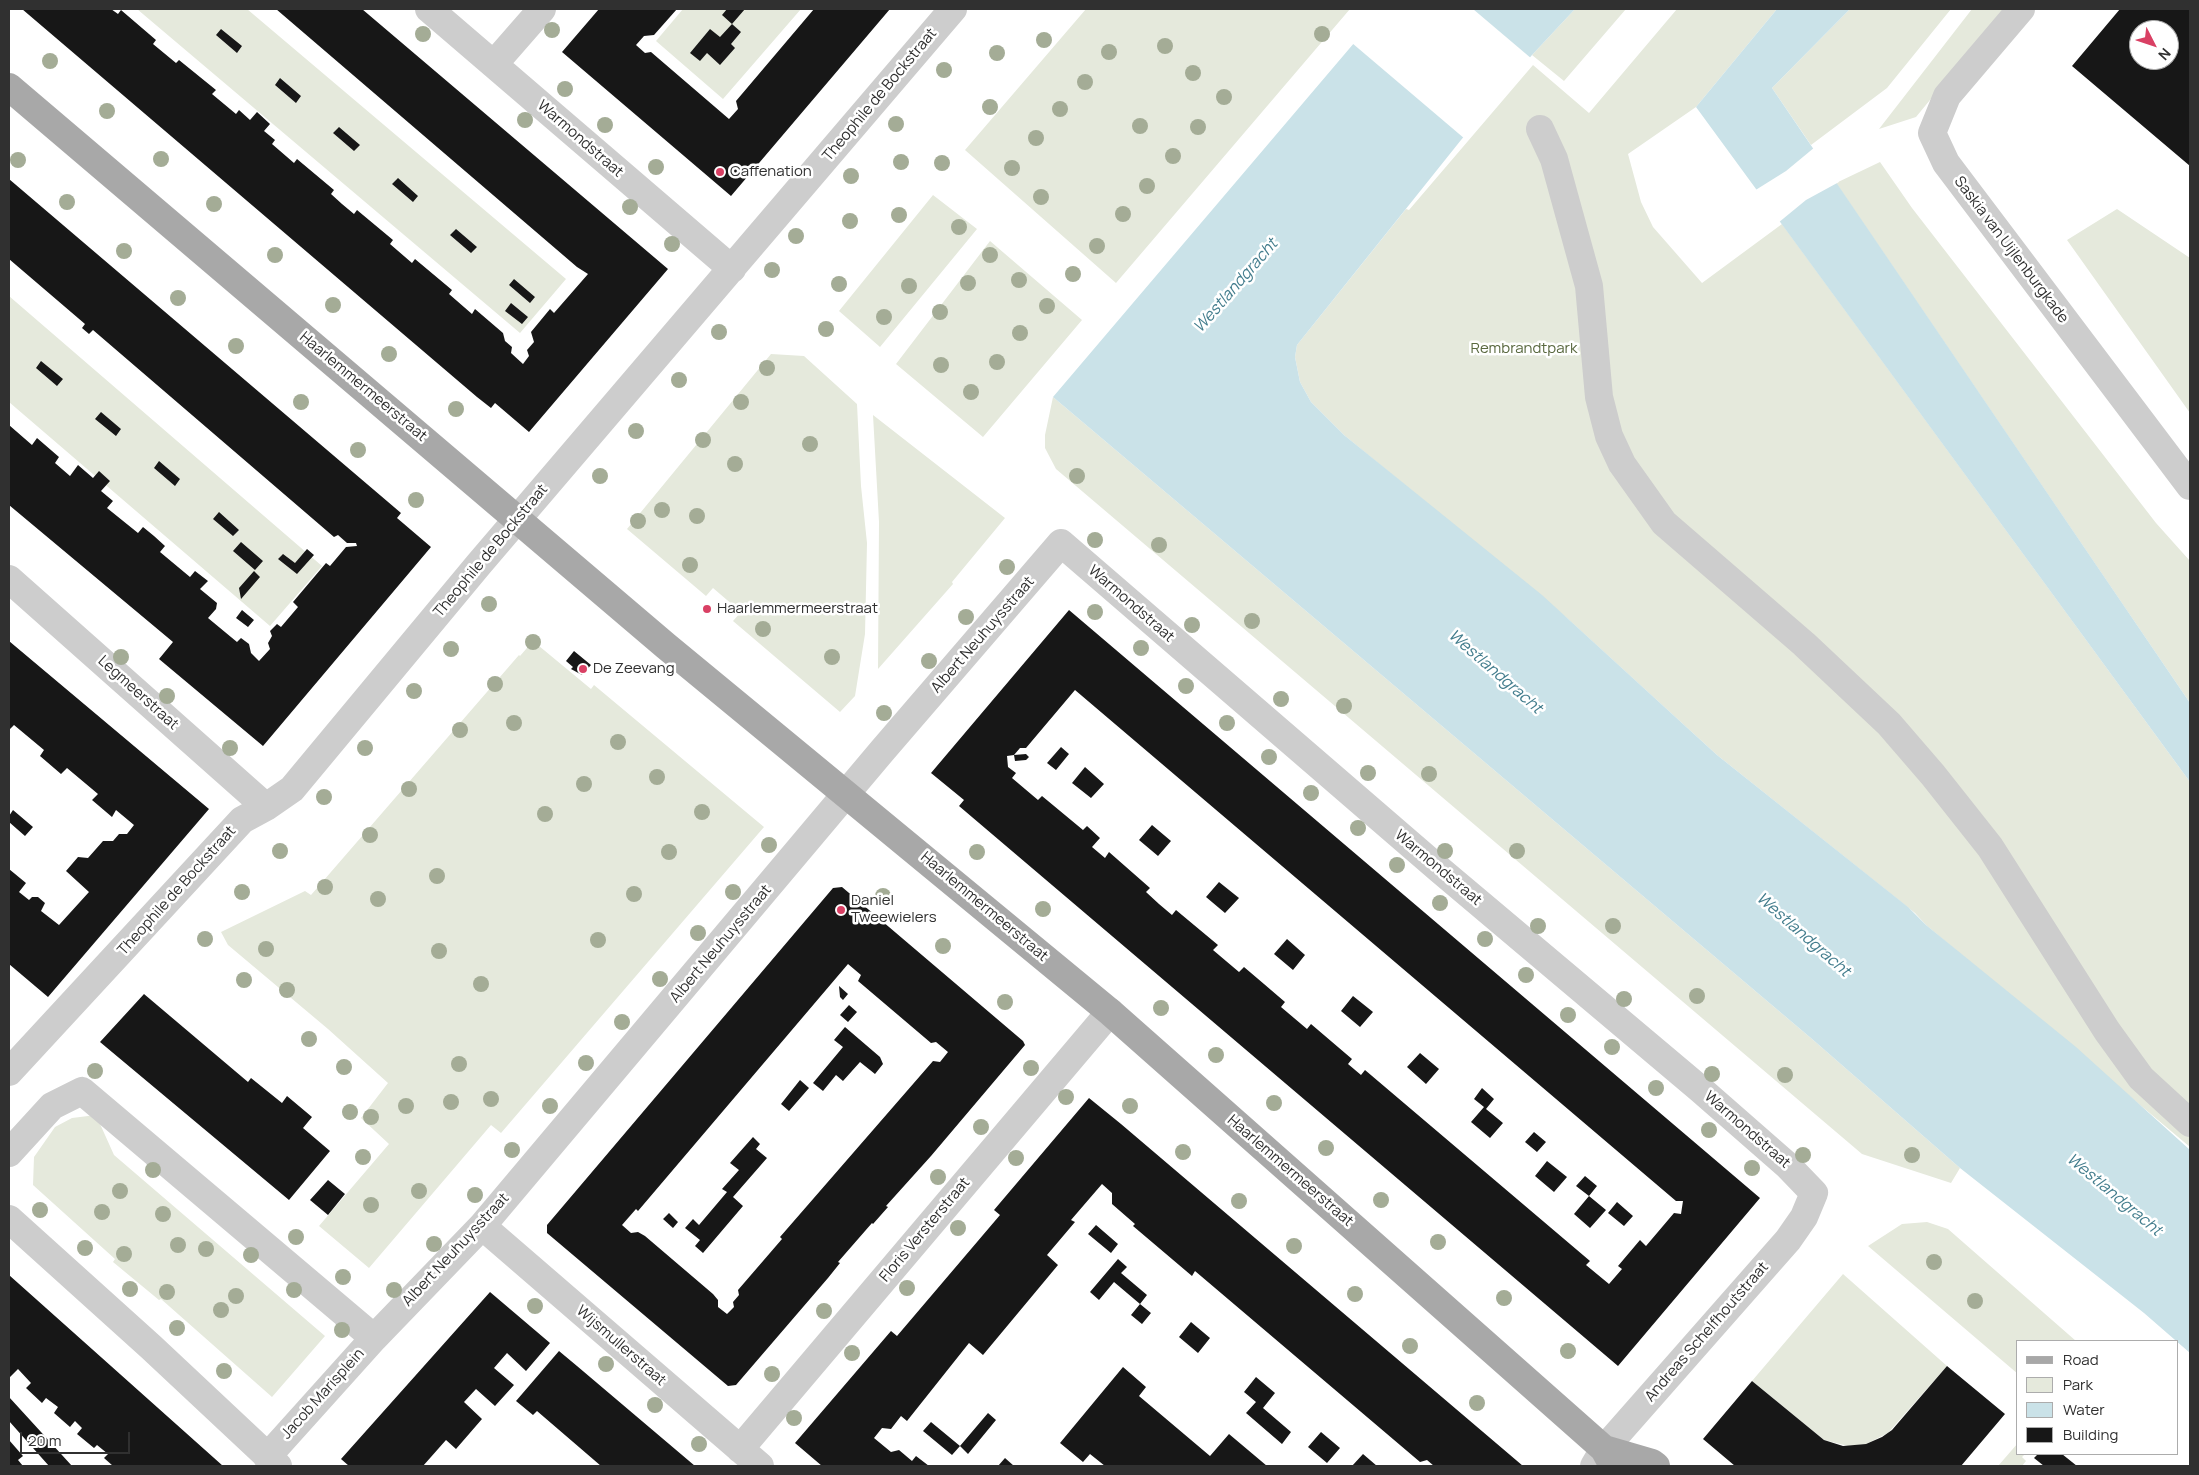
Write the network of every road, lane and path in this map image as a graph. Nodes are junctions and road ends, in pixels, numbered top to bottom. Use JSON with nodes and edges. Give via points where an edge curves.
{"nodes":[{"id":1,"x":429,"y":9,"type":"edge"},
{"id":2,"x":542,"y":9,"type":"edge"},
{"id":3,"x":953,"y":9,"type":"edge"},
{"id":4,"x":2021,"y":9,"type":"edge"},
{"id":5,"x":494,"y":64,"type":"junction"},
{"id":6,"x":9,"y":87,"type":"edge"},
{"id":7,"x":1540,"y":129,"type":"dead end"},
{"id":8,"x":732,"y":269,"type":"junction"},
{"id":9,"x":2190,"y":486,"type":"edge"},
{"id":10,"x":519,"y":519,"type":"junction"},
{"id":11,"x":1061,"y":544,"type":"joint"},
{"id":12,"x":9,"y":579,"type":"edge"},
{"id":13,"x":847,"y":793,"type":"junction"},
{"id":14,"x":266,"y":807,"type":"junction"},
{"id":15,"x":1110,"y":1012,"type":"junction"},
{"id":16,"x":15,"y":1055,"type":"edge"},
{"id":17,"x":2190,"y":1123,"type":"edge"},
{"id":18,"x":9,"y":1153,"type":"edge"},
{"id":19,"x":1814,"y":1193,"type":"joint"},
{"id":20,"x":9,"y":1218,"type":"edge"},
{"id":21,"x":482,"y":1226,"type":"junction"},
{"id":22,"x":374,"y":1338,"type":"junction"},
{"id":23,"x":750,"y":1458,"type":"edge"},
{"id":24,"x":1603,"y":1460,"type":"edge"},
{"id":25,"x":272,"y":1462,"type":"edge"},
{"id":26,"x":1656,"y":1466,"type":"edge"}],
"edges":[{"from":1,"to":5,"type":"street","name":"Warmondstraat"},
{"from":2,"to":5,"type":"street"},
{"from":3,"to":8,"type":"street","name":"Theophile de Bockstraat"},
{"from":4,"to":9,"type":"street","name":"Saskia van Uijlenburgkade","via":[[1947,96],[1932,133],[1946,164]]},
{"from":5,"to":8,"type":"street","name":"Warmondstraat"},
{"from":6,"to":10,"type":"main road","name":"Haarlemmermeerstraat"},
{"from":7,"to":17,"type":"street","via":[[1554,159],[1589,286],[1599,397],[1608,436],[1622,464],[1664,523],[1804,644],[1888,724],[1933,775],[1990,847],[2107,1031],[2141,1078]]},
{"from":8,"to":10,"type":"street","name":"Theophile de Bockstraat"},
{"from":10,"to":13,"type":"main road","name":"Haarlemmermeerstraat","via":[[666,646]]},
{"from":10,"to":14,"type":"street","name":"Theophile de Bockstraat","via":[[292,789]]},
{"from":11,"to":13,"type":"street","name":"Albert Neuhuysstraat"},
{"from":11,"to":19,"type":"street","name":"Warmondstraat","via":[[1700,1089]]},
{"from":12,"to":14,"type":"street","name":"Legmeerstraat"},
{"from":13,"to":15,"type":"main road","name":"Haarlemmermeerstraat"},
{"from":13,"to":21,"type":"street","name":"Albert Neuhuysstraat"},
{"from":14,"to":16,"type":"street","name":"Theophile de Bockstraat","via":[[242,820]]},
{"from":15,"to":23,"type":"street","name":"Floris Versterstraat"},
{"from":15,"to":24,"type":"main road","name":"Haarlemmermeerstraat"},
{"from":18,"to":22,"type":"street","name":"Jacob Marisplein","via":[[52,1106],[82,1091]]},
{"from":19,"to":24,"type":"street","name":"Andreas Schelfhoutstraat","via":[[1804,1217],[1788,1240]]},
{"from":20,"to":25,"type":"street","name":"Jacob Marisplein"},
{"from":21,"to":22,"type":"street","name":"Albert Neuhuysstraat"},
{"from":21,"to":23,"type":"street","name":"Wijsmullerstraat"},
{"from":22,"to":25,"type":"street","name":"Jacob Marisplein"},
{"from":24,"to":26,"type":"main road","via":[[1652,1463]]}]}
